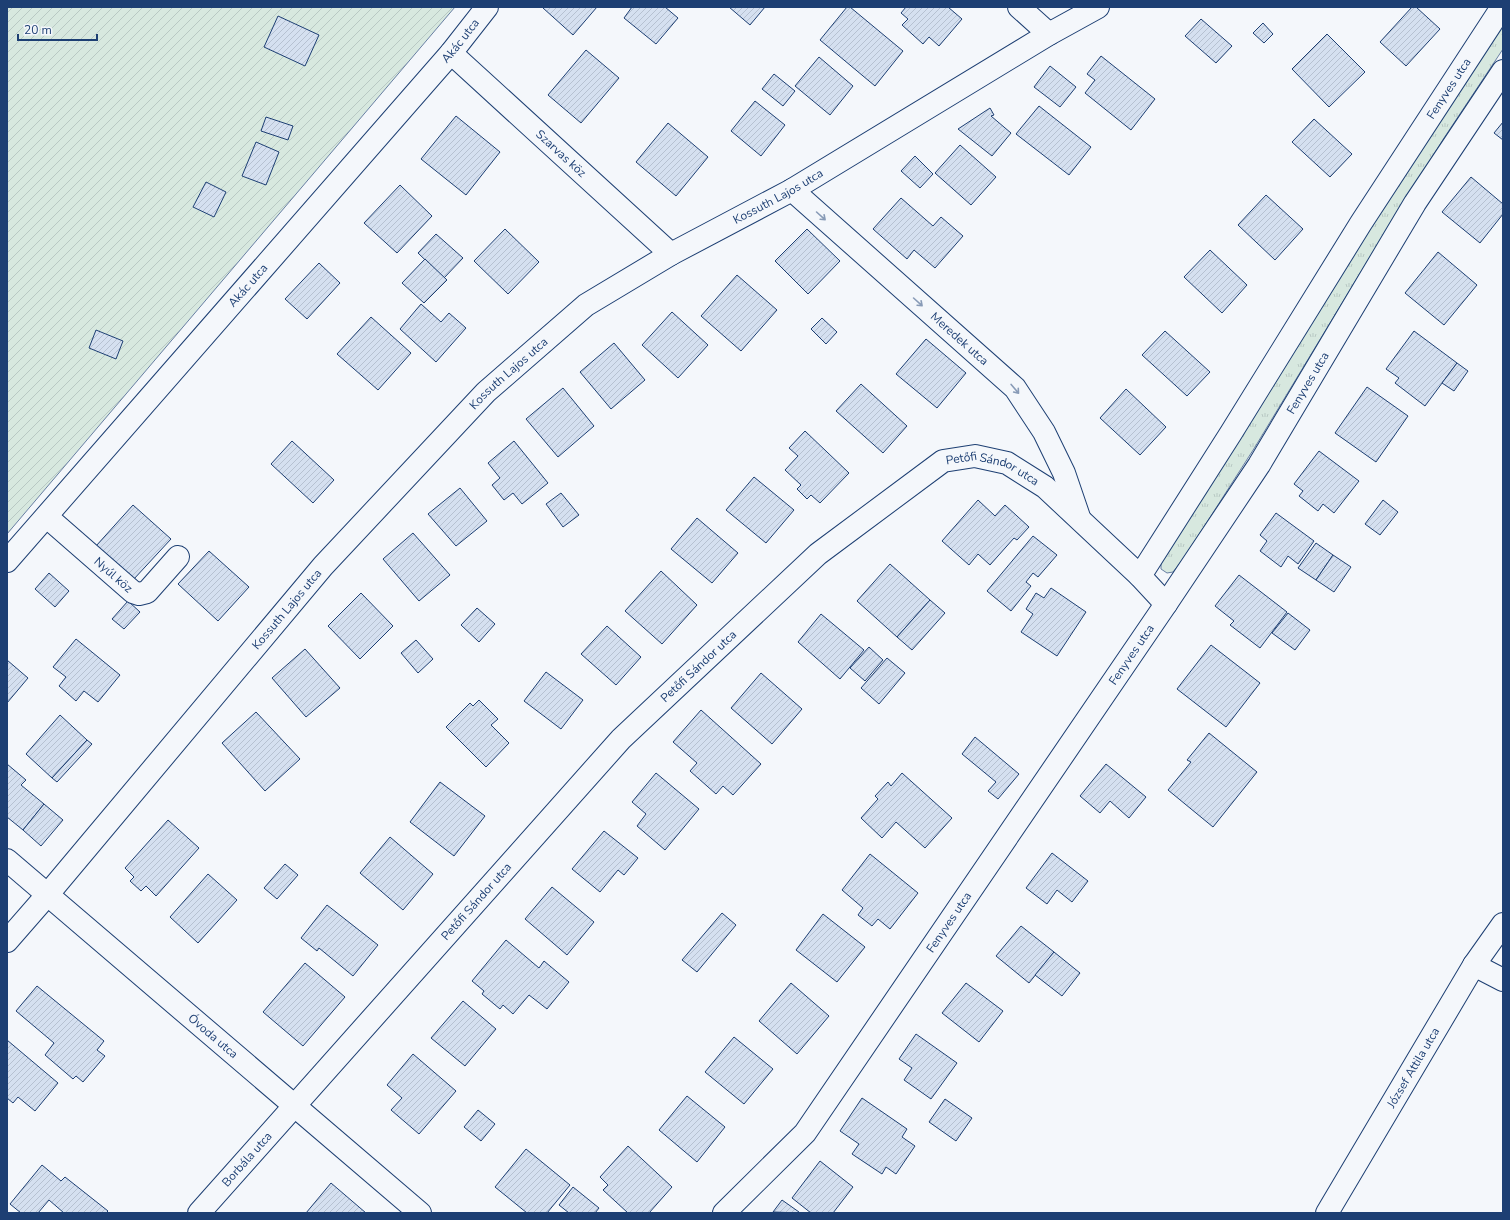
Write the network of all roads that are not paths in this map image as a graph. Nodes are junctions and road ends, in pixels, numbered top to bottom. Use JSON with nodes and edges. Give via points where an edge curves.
{"nodes":[{"id":1,"x":487,"y":7,"type":"edge"},
{"id":2,"x":1019,"y":7,"type":"edge"},
{"id":3,"x":1098,"y":7,"type":"edge"},
{"id":4,"x":1502,"y":7,"type":"edge"},
{"id":5,"x":1049,"y":34,"type":"junction"},
{"id":6,"x":451,"y":53,"type":"junction"},
{"id":7,"x":1503,"y":71,"type":"edge"},
{"id":8,"x":792,"y":190,"type":"junction"},
{"id":9,"x":671,"y":254,"type":"junction"},
{"id":10,"x":47,"y":517,"type":"junction"},
{"id":11,"x":1081,"y":521,"type":"junction"},
{"id":12,"x":178,"y":557,"type":"dead end"},
{"id":13,"x":7,"y":562,"type":"edge"},
{"id":14,"x":1140,"y":576,"type":"junction"},
{"id":15,"x":1166,"y":604,"type":"junction"},
{"id":16,"x":7,"y":860,"type":"edge"},
{"id":17,"x":48,"y":894,"type":"junction"},
{"id":18,"x":1503,"y":924,"type":"edge"},
{"id":19,"x":7,"y":941,"type":"edge"},
{"id":20,"x":1474,"y":965,"type":"junction"},
{"id":21,"x":1503,"y":980,"type":"edge"},
{"id":22,"x":294,"y":1105,"type":"junction"},
{"id":23,"x":199,"y":1213,"type":"edge"},
{"id":24,"x":420,"y":1213,"type":"edge"},
{"id":25,"x":724,"y":1213,"type":"edge"},
{"id":26,"x":1327,"y":1213,"type":"edge"}],
"edges":[{"from":1,"to":6,"type":"street","name":"Akác utca"},
{"from":2,"to":5,"type":"street"},
{"from":3,"to":5,"type":"street","name":"Kossuth Lajos utca"},
{"from":4,"to":14,"type":"street","name":"Fenyves utca","via":[[1361,223]]},
{"from":5,"to":8,"type":"street","name":"Kossuth Lajos utca"},
{"from":6,"to":9,"type":"street","name":"Szarvas köz"},
{"from":6,"to":10,"type":"street","name":"Akác utca"},
{"from":7,"to":15,"type":"street","name":"Fenyves utca","via":[[1415,203],[1259,465]]},
{"from":8,"to":9,"type":"street","name":"Kossuth Lajos utca"},
{"from":8,"to":11,"type":"street","name":"Meredek utca","one_way":true,"via":[[1014,388],[1044,432],[1064,473]]},
{"from":9,"to":17,"type":"street","name":"Kossuth Lajos utca","via":[[586,305],[486,392],[323,566]]},
{"from":10,"to":12,"type":"street","name":"Nyúl köz","via":[[133,592],[139,594],[147,592]]},
{"from":10,"to":13,"type":"street","name":"Akác utca"},
{"from":11,"to":14,"type":"street","name":"Petőfi Sándor utca"},
{"from":11,"to":22,"type":"street","name":"Petőfi Sándor utca","via":[[1045,487],[1007,463],[975,456],[943,461],[937,465],[818,554],[621,739]]},
{"from":14,"to":15,"type":"street","name":"Petőfi Sándor utca"},
{"from":15,"to":25,"type":"street","name":"Fenyves utca","via":[[805,1133]]},
{"from":16,"to":17,"type":"street","name":"Óvoda utca"},
{"from":17,"to":19,"type":"street","name":"Kossuth Lajos utca"},
{"from":17,"to":22,"type":"street","name":"Óvoda utca"},
{"from":18,"to":20,"type":"street","name":"József Attila utca"},
{"from":20,"to":21,"type":"street"},
{"from":20,"to":26,"type":"street","name":"József Attila utca"},
{"from":22,"to":23,"type":"street","name":"Borbála utca"},
{"from":22,"to":24,"type":"street","name":"Óvoda utca"}]}
